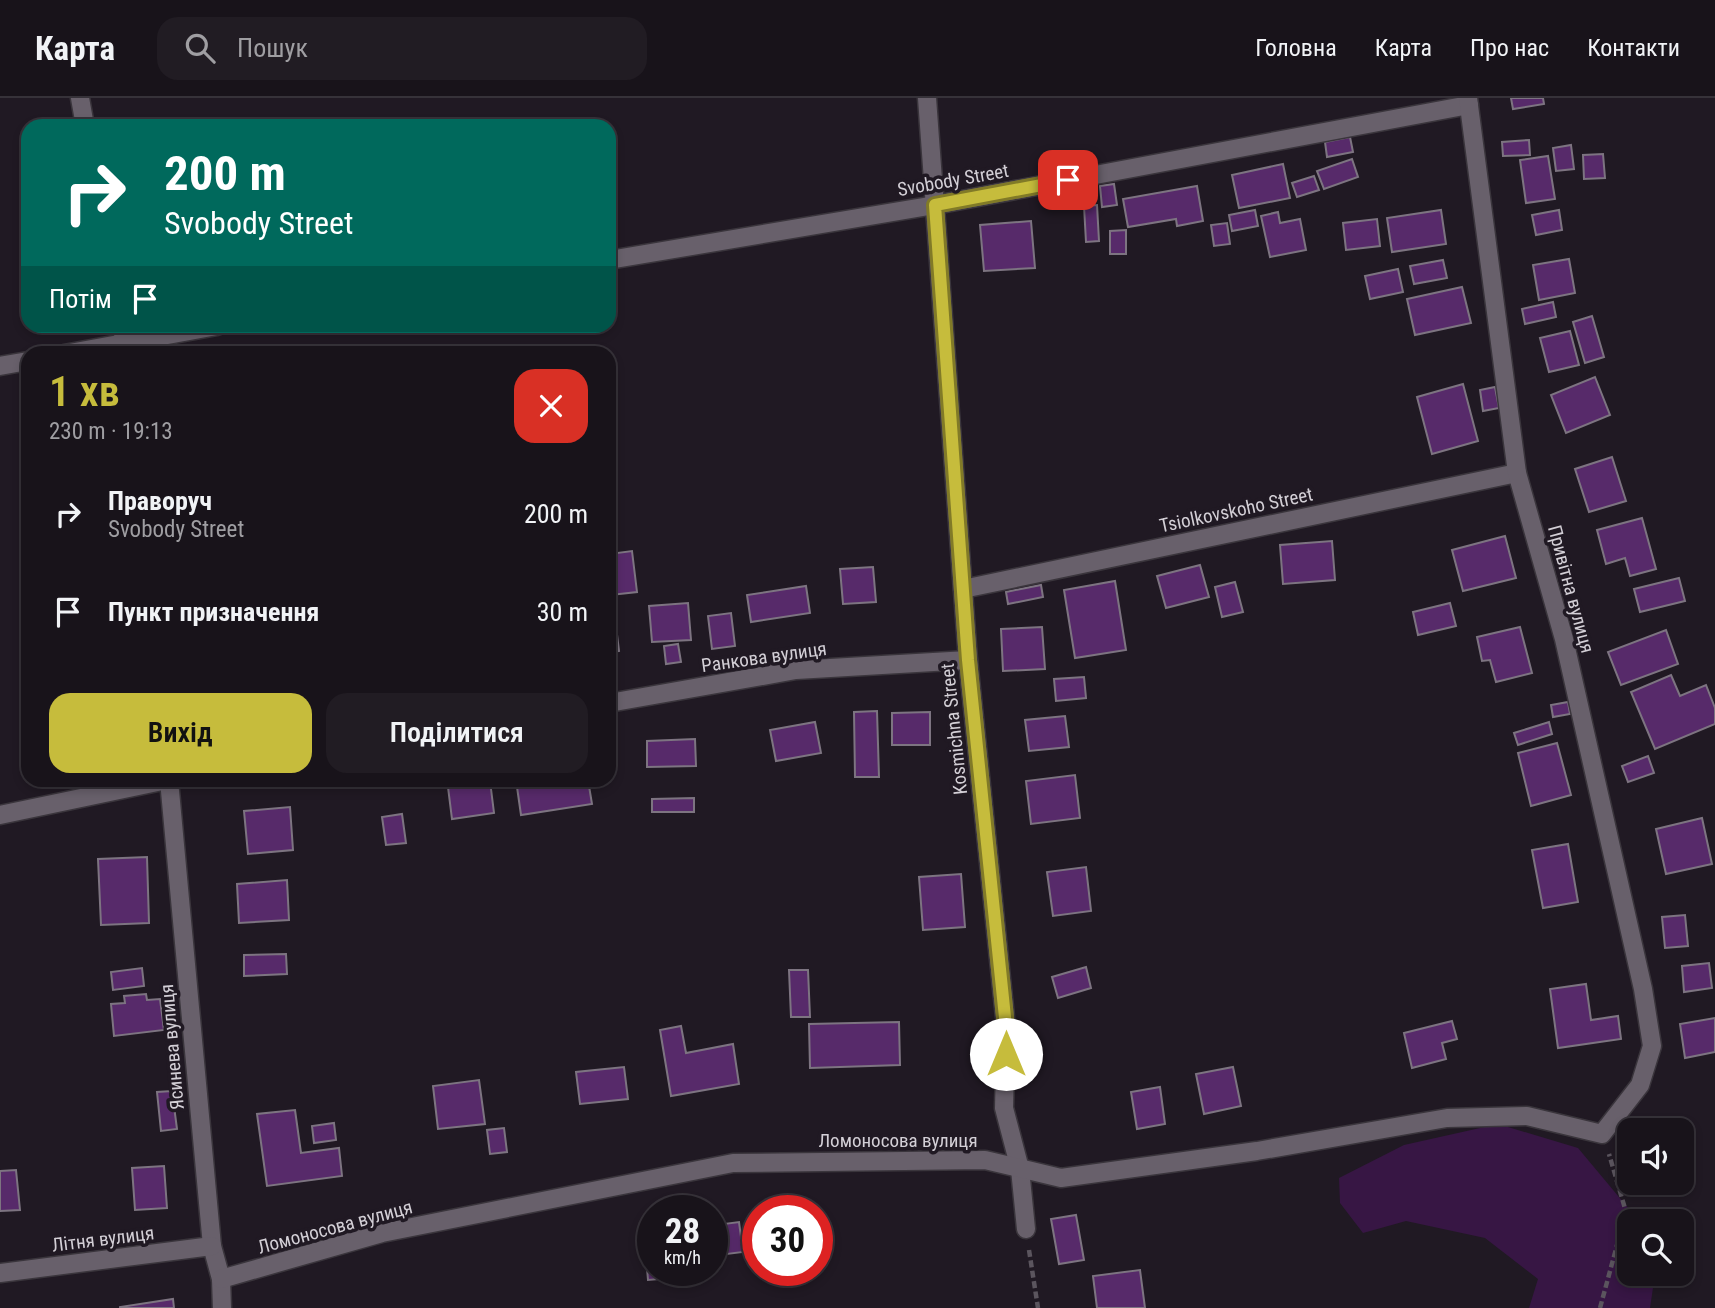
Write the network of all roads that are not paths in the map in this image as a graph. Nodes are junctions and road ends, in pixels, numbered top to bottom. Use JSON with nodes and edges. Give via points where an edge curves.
{"nodes":[{"id":1,"x":80,"y":98,"type":"edge"},
{"id":2,"x":927,"y":98,"type":"edge"},
{"id":3,"x":1469,"y":102,"type":"edge"},
{"id":4,"x":84,"y":119,"type":"edge"},
{"id":5,"x":935,"y":205,"type":"junction"},
{"id":6,"x":616,"y":259,"type":"edge"},
{"id":7,"x":171,"y":333,"type":"edge"},
{"id":8,"x":125,"y":340,"type":"edge"},
{"id":9,"x":99,"y":346,"type":"edge"},
{"id":10,"x":21,"y":362,"type":"edge"},
{"id":11,"x":0,"y":366,"type":"edge"},
{"id":12,"x":1517,"y":473,"type":"junction"},
{"id":13,"x":963,"y":589,"type":"junction"},
{"id":14,"x":968,"y":660,"type":"junction"},
{"id":15,"x":616,"y":702,"type":"edge"},
{"id":16,"x":134,"y":787,"type":"edge"},
{"id":17,"x":169,"y":787,"type":"edge"},
{"id":18,"x":0,"y":815,"type":"edge"},
{"id":19,"x":1602,"y":1134,"type":"joint"},
{"id":20,"x":1020,"y":1169,"type":"junction"},
{"id":21,"x":1026,"y":1228,"type":"road end"},
{"id":22,"x":212,"y":1246,"type":"junction"},
{"id":23,"x":0,"y":1273,"type":"edge"},
{"id":24,"x":221,"y":1279,"type":"junction"},
{"id":25,"x":222,"y":1308,"type":"edge"}],
"edges":[{"from":1,"to":4,"type":"street"},
{"from":2,"to":5,"type":"street","name":"Kosmichna Street"},
{"from":3,"to":5,"type":"street","name":"Svobody Street"},
{"from":3,"to":12,"type":"street","name":"Привітна вулиця"},
{"from":5,"to":6,"type":"street","name":"Svobody Street"},
{"from":5,"to":13,"type":"street","name":"Kosmichna Street"},
{"from":7,"to":8,"type":"street"},
{"from":8,"to":9,"type":"street"},
{"from":10,"to":11,"type":"street"},
{"from":12,"to":13,"type":"street","name":"Tsiolkovskoho Street"},
{"from":12,"to":19,"type":"street","name":"Привітна вулиця","via":[[1564,639],[1652,1046],[1640,1085]]},
{"from":13,"to":14,"type":"street","name":"Kosmichna Street"},
{"from":14,"to":15,"type":"street","name":"Ранкова вулиця","via":[[796,670]]},
{"from":14,"to":20,"type":"street","name":"Kosmichna Street","via":[[1006,1027],[1004,1108]]},
{"from":16,"to":18,"type":"street"},
{"from":17,"to":22,"type":"street","name":"Ясинева вулиця"},
{"from":19,"to":20,"type":"street","name":"Ломоносова вулиця","via":[[1527,1116],[1447,1118],[1061,1178]]},
{"from":20,"to":21,"type":"street","name":"Kosmichna Street"},
{"from":20,"to":24,"type":"street","name":"Ломоносова вулиця","via":[[985,1160],[733,1163],[382,1233]]},
{"from":22,"to":23,"type":"street","name":"Літня вулиця"},
{"from":22,"to":24,"type":"street","name":"Ясинева вулиця"},
{"from":24,"to":25,"type":"street","name":"Ясинева вулиця"}]}
